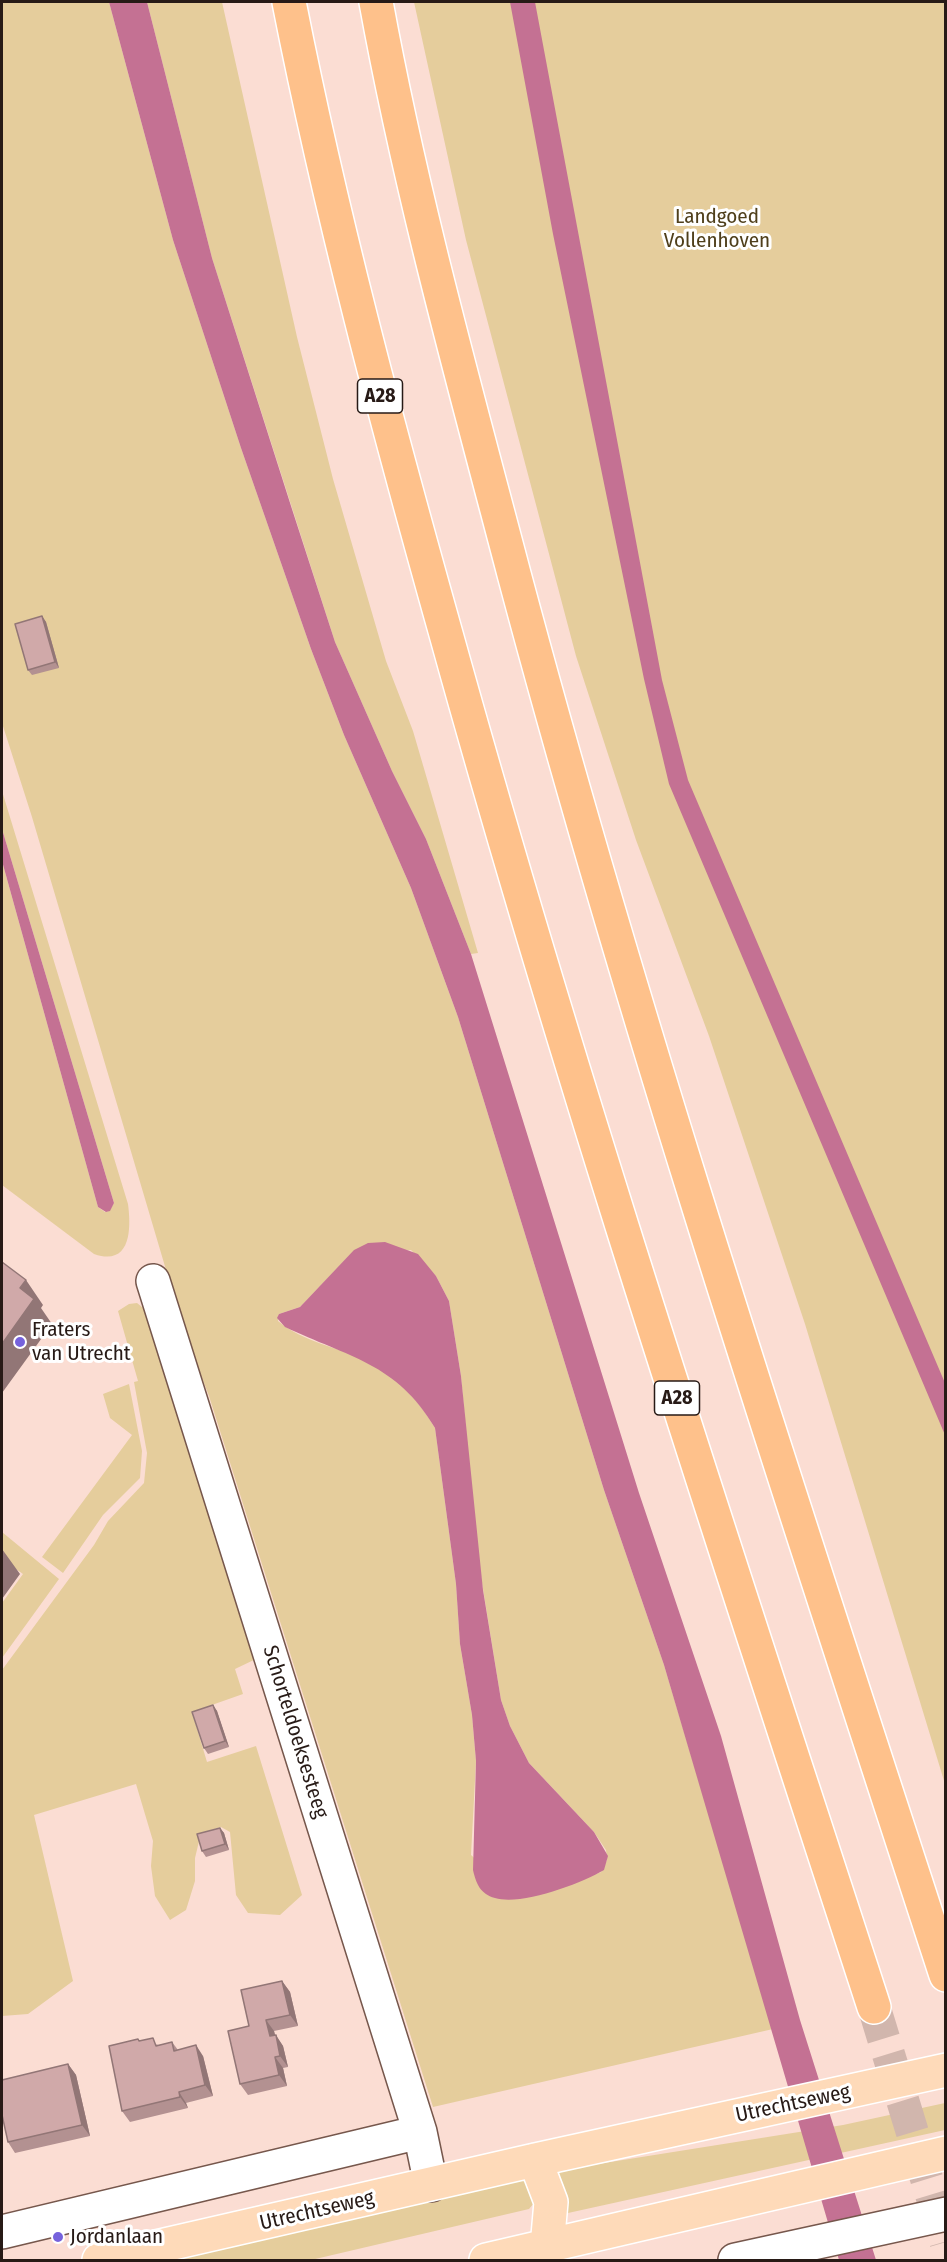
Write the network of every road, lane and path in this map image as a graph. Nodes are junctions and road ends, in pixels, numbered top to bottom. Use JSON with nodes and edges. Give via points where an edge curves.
{"nodes":[{"id":1,"x":289,"y":2,"type":"edge"},
{"id":2,"x":376,"y":2,"type":"edge"},
{"id":3,"x":153,"y":1281,"type":"dead end"},
{"id":4,"x":945,"y":1975,"type":"edge"},
{"id":5,"x":874,"y":2007,"type":"tunnel mouth"},
{"id":6,"x":945,"y":2070,"type":"edge"},
{"id":7,"x":420,"y":2132,"type":"junction"},
{"id":8,"x":945,"y":2153,"type":"edge"},
{"id":9,"x":535,"y":2160,"type":"junction"},
{"id":10,"x":431,"y":2185,"type":"junction"},
{"id":11,"x":945,"y":2214,"type":"edge"},
{"id":12,"x":2,"y":2232,"type":"edge"},
{"id":13,"x":547,"y":2247,"type":"junction"},
{"id":14,"x":99,"y":2260,"type":"edge"},
{"id":15,"x":486,"y":2260,"type":"edge"},
{"id":16,"x":735,"y":2260,"type":"edge"}],
"edges":[{"from":1,"to":5,"type":"highway","number":"A28","via":[[376,384],[488,786],[636,1271]]},
{"from":2,"to":4,"type":"highway","via":[[388,70],[456,357],[568,774],[709,1246]]},
{"from":3,"to":7,"type":"street","name":"Schorteldoeksesteeg"},
{"from":6,"to":9,"type":"main road","name":"Utrechtseweg"},
{"from":7,"to":10,"type":"street","name":"Schorteldoeksesteeg"},
{"from":7,"to":12,"type":"street"},
{"from":8,"to":13,"type":"main road"},
{"from":9,"to":10,"type":"main road","name":"Utrechtseweg"},
{"from":9,"to":13,"type":"main road","via":[[551,2202]]},
{"from":10,"to":14,"type":"main road","name":"Utrechtseweg"},
{"from":11,"to":16,"type":"street"},
{"from":13,"to":15,"type":"main road"}]}
